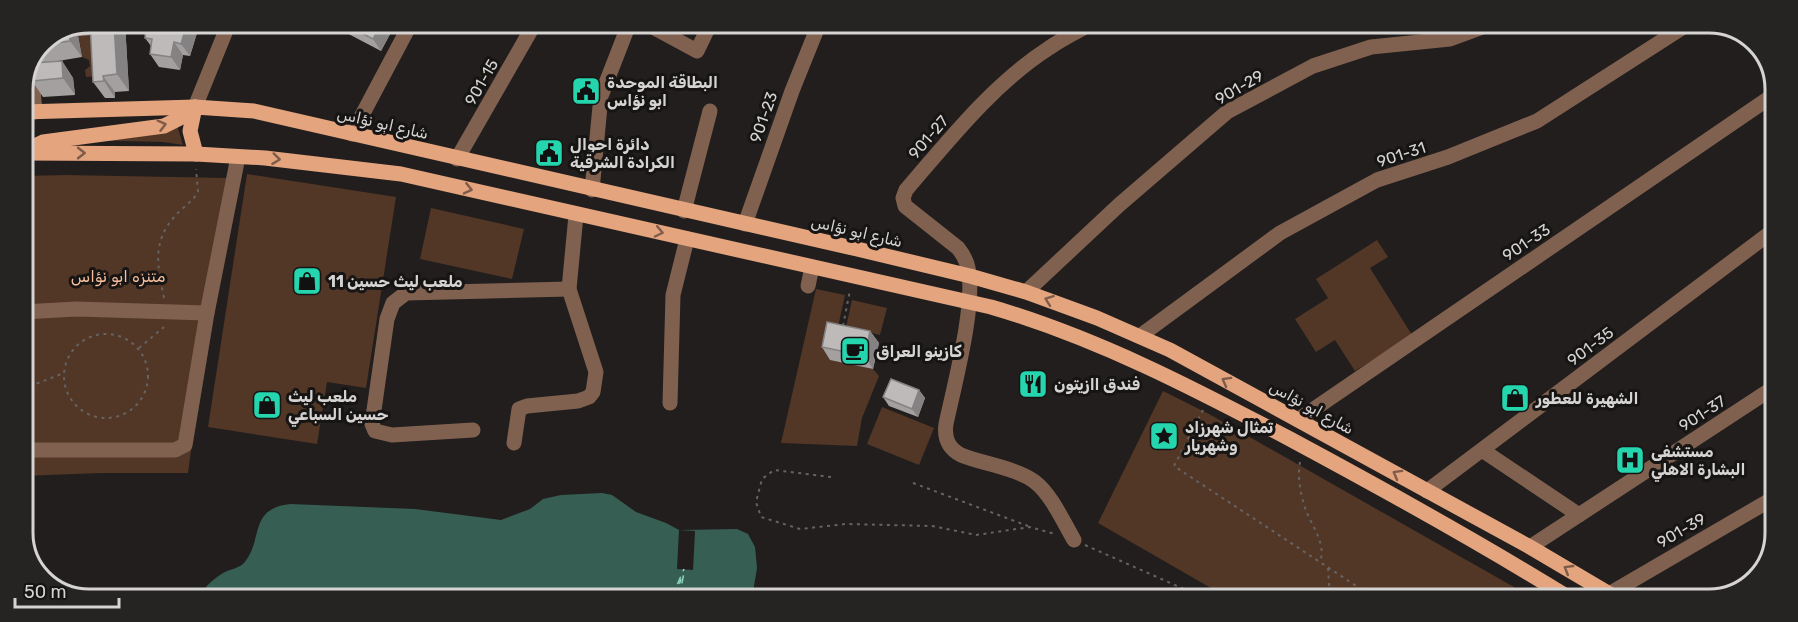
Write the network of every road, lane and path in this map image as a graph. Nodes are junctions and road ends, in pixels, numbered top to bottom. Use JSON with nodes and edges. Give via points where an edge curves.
{"nodes":[{"id":1,"x":225,"y":33,"type":"edge"},
{"id":2,"x":406,"y":33,"type":"edge"},
{"id":3,"x":529,"y":33,"type":"edge"},
{"id":4,"x":626,"y":33,"type":"edge"},
{"id":5,"x":664,"y":33,"type":"edge"},
{"id":6,"x":706,"y":33,"type":"edge"},
{"id":7,"x":815,"y":33,"type":"edge"},
{"id":8,"x":1060,"y":33,"type":"edge"},
{"id":9,"x":1075,"y":33,"type":"edge"},
{"id":10,"x":1466,"y":33,"type":"edge"},
{"id":11,"x":1674,"y":33,"type":"edge"},
{"id":12,"x":1048,"y":48,"type":"junction"},
{"id":13,"x":1765,"y":101,"type":"edge"},
{"id":14,"x":195,"y":107,"type":"junction"},
{"id":15,"x":710,"y":111,"type":"dead end"},
{"id":16,"x":33,"y":112,"type":"edge"},
{"id":17,"x":352,"y":134,"type":"junction"},
{"id":18,"x":33,"y":146,"type":"edge"},
{"id":19,"x":33,"y":152,"type":"edge"},
{"id":20,"x":238,"y":157,"type":"junction"},
{"id":21,"x":457,"y":159,"type":"junction"},
{"id":22,"x":196,"y":160,"type":"junction"},
{"id":23,"x":592,"y":190,"type":"junction"},
{"id":24,"x":684,"y":211,"type":"junction"},
{"id":25,"x":576,"y":215,"type":"junction"},
{"id":26,"x":745,"y":224,"type":"junction"},
{"id":27,"x":1765,"y":237,"type":"edge"},
{"id":28,"x":687,"y":239,"type":"junction"},
{"id":29,"x":812,"y":267,"type":"junction"},
{"id":30,"x":970,"y":276,"type":"junction"},
{"id":31,"x":808,"y":286,"type":"dead end"},
{"id":32,"x":851,"y":287,"type":"dead end"},
{"id":33,"x":569,"y":289,"type":"junction"},
{"id":34,"x":1026,"y":292,"type":"junction"},
{"id":35,"x":970,"y":302,"type":"junction"},
{"id":36,"x":33,"y":311,"type":"edge"},
{"id":37,"x":167,"y":312,"type":"junction"},
{"id":38,"x":207,"y":313,"type":"junction"},
{"id":39,"x":841,"y":335,"type":"edge"},
{"id":40,"x":1140,"y":336,"type":"junction"},
{"id":41,"x":139,"y":348,"type":"junction"},
{"id":42,"x":64,"y":373,"type":"junction"},
{"id":43,"x":33,"y":385,"type":"edge"},
{"id":44,"x":1765,"y":393,"type":"edge"},
{"id":45,"x":670,"y":403,"type":"dead end"},
{"id":46,"x":1205,"y":408,"type":"dead end"},
{"id":47,"x":1298,"y":420,"type":"junction"},
{"id":48,"x":473,"y":430,"type":"dead end"},
{"id":49,"x":514,"y":443,"type":"dead end"},
{"id":50,"x":33,"y":450,"type":"edge"},
{"id":51,"x":1482,"y":450,"type":"junction"},
{"id":52,"x":1300,"y":461,"type":"dead end"},
{"id":53,"x":831,"y":477,"type":"dead end"},
{"id":54,"x":913,"y":483,"type":"dead end"},
{"id":55,"x":1427,"y":491,"type":"junction"},
{"id":56,"x":1765,"y":504,"type":"edge"},
{"id":57,"x":1579,"y":515,"type":"junction"},
{"id":58,"x":1030,"y":527,"type":"junction"},
{"id":59,"x":1074,"y":540,"type":"junction"},
{"id":60,"x":1530,"y":547,"type":"junction"},
{"id":61,"x":1320,"y":562,"type":"junction"},
{"id":62,"x":1328,"y":568,"type":"junction"},
{"id":63,"x":1184,"y":589,"type":"edge"},
{"id":64,"x":1329,"y":589,"type":"edge"},
{"id":65,"x":1361,"y":589,"type":"edge"},
{"id":66,"x":1554,"y":589,"type":"edge"},
{"id":67,"x":1601,"y":589,"type":"edge"},
{"id":68,"x":1627,"y":589,"type":"edge"}],
"edges":[{"from":1,"to":14,"type":"street"},
{"from":2,"to":17,"type":"street"},
{"from":3,"to":21,"type":"street","name":"901-15"},
{"from":4,"to":23,"type":"street","via":[[601,96]]},
{"from":5,"to":6,"type":"street","via":[[697,51]]},
{"from":7,"to":26,"type":"street","name":"901-23"},
{"from":8,"to":12,"type":"street"},
{"from":9,"to":12,"type":"street","name":"901-27"},
{"from":10,"to":34,"type":"street","name":"901-29","via":[[1450,39],[1371,47],[1313,66],[1227,112]]},
{"from":11,"to":40,"type":"street","name":"901-31","via":[[1537,121],[1377,180],[1280,233]]},
{"from":12,"to":30,"type":"street","name":"901-27","via":[[1003,84],[961,126],[903,198],[905,206],[958,248]]},
{"from":13,"to":47,"type":"street","name":"901-33"},
{"from":14,"to":16,"type":"main road","name":"شارع ابو نؤاس"},
{"from":14,"to":17,"type":"main road","name":"شارع ابو نؤاس","via":[[254,111]]},
{"from":18,"to":14,"type":"main road","one_way":true,"via":[[164,126]]},
{"from":14,"to":22,"type":"main road","via":[[190,131]]},
{"from":15,"to":24,"type":"street"},
{"from":17,"to":21,"type":"main road","name":"شارع ابو نؤاس"},
{"from":19,"to":22,"type":"main road","one_way":true},
{"from":20,"to":22,"type":"main road"},
{"from":20,"to":25,"type":"main road","one_way":true,"via":[[401,174]]},
{"from":20,"to":38,"type":"street"},
{"from":21,"to":23,"type":"main road","name":"شارع ابو نؤاس"},
{"from":22,"to":37,"type":"path","via":[[198,192],[172,219],[161,238],[157,260]]},
{"from":23,"to":24,"type":"main road","name":"شارع ابو نؤاس"},
{"from":24,"to":26,"type":"main road","name":"شارع ابو نؤاس"},
{"from":25,"to":28,"type":"main road","one_way":true},
{"from":25,"to":33,"type":"street"},
{"from":26,"to":30,"type":"main road","name":"شارع ابو نؤاس"},
{"from":27,"to":51,"type":"street","name":"901-35"},
{"from":28,"to":29,"type":"main road"},
{"from":28,"to":45,"type":"street","via":[[674,295]]},
{"from":29,"to":31,"type":"street"},
{"from":29,"to":35,"type":"main road"},
{"from":30,"to":34,"type":"main road","name":"شارع ابو نؤاس"},
{"from":30,"to":35,"type":"street","name":"901-27"},
{"from":32,"to":39,"type":"path"},
{"from":33,"to":48,"type":"street","via":[[406,293],[393,303],[387,320],[372,424],[375,430],[392,435]]},
{"from":33,"to":49,"type":"street","via":[[596,372],[593,392],[578,401],[519,409]]},
{"from":40,"to":34,"type":"main road","name":"شارع ابو نؤاس","one_way":true},
{"from":35,"to":59,"type":"street","name":"901-27","via":[[946,424],[948,442],[961,455],[1036,483]]},
{"from":35,"to":66,"type":"main road","via":[[1059,328],[1161,372],[1377,486]]},
{"from":36,"to":37,"type":"street"},
{"from":37,"to":38,"type":"street"},
{"from":37,"to":41,"type":"path","via":[[164,327]]},
{"from":38,"to":50,"type":"street","via":[[185,445],[175,450]]},
{"from":47,"to":40,"type":"main road","name":"شارع ابو نؤاس","one_way":true},
{"from":41,"to":42,"type":"path","via":[[123,336],[94,335],[77,344]]},
{"from":41,"to":42,"type":"path","via":[[147,366],[147,386],[138,403],[123,415],[103,418],[85,412],[70,399]]},
{"from":42,"to":43,"type":"path"},
{"from":44,"to":57,"type":"street","name":"901-37"},
{"from":46,"to":61,"type":"path","via":[[1174,466]]},
{"from":55,"to":47,"type":"main road","name":"شارع ابو نؤاس","one_way":true},
{"from":51,"to":55,"type":"street","name":"901-35"},
{"from":51,"to":57,"type":"street"},
{"from":52,"to":61,"type":"path","via":[[1302,500],[1318,536],[1323,556]]},
{"from":53,"to":58,"type":"path","via":[[774,470],[762,479],[756,502],[761,518],[800,529],[846,524],[932,526],[976,535]]},
{"from":54,"to":58,"type":"path"},
{"from":55,"to":60,"type":"main road","name":"شارع ابو نؤاس"},
{"from":56,"to":68,"type":"street","name":"901-39"},
{"from":57,"to":60,"type":"street","name":"901-37"},
{"from":58,"to":59,"type":"path"},
{"from":59,"to":63,"type":"path"},
{"from":67,"to":60,"type":"main road","name":"شارع ابو نؤاس","one_way":true},
{"from":61,"to":62,"type":"path"},
{"from":62,"to":64,"type":"path"},
{"from":62,"to":65,"type":"path"}]}
